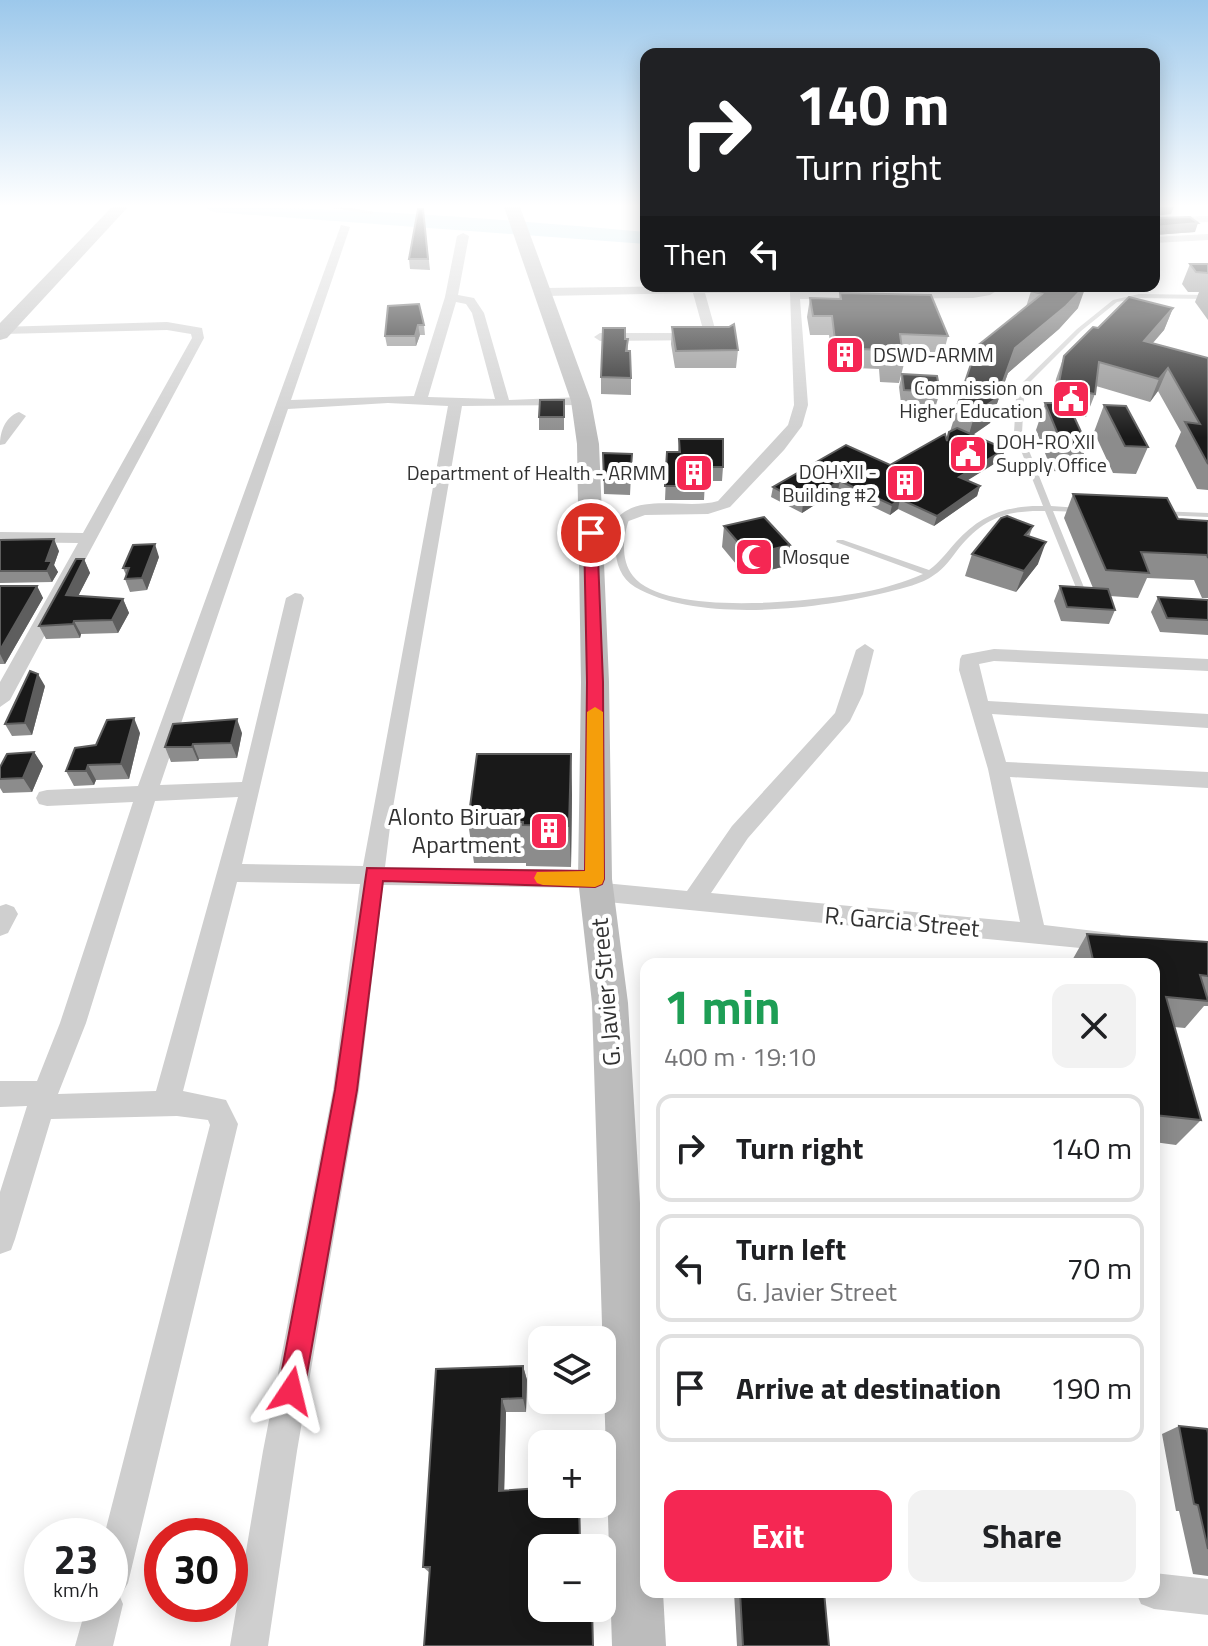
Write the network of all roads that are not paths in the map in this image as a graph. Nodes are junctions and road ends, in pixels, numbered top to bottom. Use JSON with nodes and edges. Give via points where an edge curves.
{"nodes":[{"id":1,"x":48,"y":284,"type":"edge"},
{"id":2,"x":326,"y":284,"type":"edge"},
{"id":3,"x":454,"y":284,"type":"edge"},
{"id":4,"x":542,"y":284,"type":"edge"},
{"id":5,"x":640,"y":290,"type":"edge"},
{"id":6,"x":545,"y":292,"type":"junction"},
{"id":7,"x":699,"y":292,"type":"edge"},
{"id":8,"x":791,"y":292,"type":"edge"},
{"id":9,"x":882,"y":292,"type":"edge"},
{"id":10,"x":979,"y":292,"type":"edge"},
{"id":11,"x":451,"y":297,"type":"junction"},
{"id":12,"x":1208,"y":297,"type":"edge"},
{"id":13,"x":2,"y":332,"type":"edge"},
{"id":14,"x":711,"y":336,"type":"junction"},
{"id":15,"x":600,"y":337,"type":"edge"},
{"id":16,"x":727,"y":337,"type":"edge"},
{"id":17,"x":420,"y":401,"type":"junction"},
{"id":18,"x":581,"y":401,"type":"junction"},
{"id":19,"x":456,"y":403,"type":"junction"},
{"id":20,"x":503,"y":404,"type":"junction"},
{"id":21,"x":285,"y":405,"type":"junction"},
{"id":22,"x":19,"y":416,"type":"dead end"},
{"id":23,"x":0,"y":441,"type":"edge"},
{"id":24,"x":1050,"y":509,"type":"junction"},
{"id":25,"x":1098,"y":510,"type":"edge"},
{"id":26,"x":1145,"y":512,"type":"edge"},
{"id":27,"x":1208,"y":515,"type":"edge"},
{"id":28,"x":626,"y":517,"type":"joint"},
{"id":29,"x":0,"y":537,"type":"edge"},
{"id":30,"x":87,"y":538,"type":"junction"},
{"id":31,"x":840,"y":542,"type":"dead end"},
{"id":32,"x":931,"y":574,"type":"junction"},
{"id":33,"x":1083,"y":595,"type":"edge"},
{"id":34,"x":295,"y":598,"type":"dead end"},
{"id":35,"x":865,"y":650,"type":"dead end"},
{"id":36,"x":1208,"y":665,"type":"edge"},
{"id":37,"x":0,"y":700,"type":"edge"},
{"id":38,"x":982,"y":707,"type":"junction"},
{"id":39,"x":1208,"y":721,"type":"edge"},
{"id":40,"x":998,"y":769,"type":"junction"},
{"id":41,"x":1208,"y":780,"type":"edge"},
{"id":42,"x":251,"y":789,"type":"junction"},
{"id":43,"x":146,"y":794,"type":"junction"},
{"id":44,"x":47,"y":798,"type":"dead end"},
{"id":45,"x":228,"y":873,"type":"junction"},
{"id":46,"x":374,"y":874,"type":"junction"},
{"id":47,"x":596,"y":885,"type":"junction"},
{"id":48,"x":694,"y":899,"type":"junction"},
{"id":49,"x":1034,"y":934,"type":"junction"},
{"id":50,"x":1129,"y":943,"type":"edge"},
{"id":51,"x":0,"y":1094,"type":"edge"},
{"id":52,"x":43,"y":1100,"type":"junction"},
{"id":53,"x":166,"y":1103,"type":"junction"},
{"id":54,"x":0,"y":1239,"type":"edge"},
{"id":55,"x":126,"y":1518,"type":"edge"},
{"id":56,"x":640,"y":1519,"type":"edge"},
{"id":57,"x":640,"y":1591,"type":"edge"},
{"id":58,"x":1160,"y":1592,"type":"edge"},
{"id":59,"x":1208,"y":1597,"type":"edge"},
{"id":60,"x":100,"y":1622,"type":"edge"},
{"id":61,"x":94,"y":1646,"type":"edge"},
{"id":62,"x":249,"y":1646,"type":"edge"},
{"id":63,"x":639,"y":1646,"type":"edge"}],
"edges":[{"from":1,"to":13,"type":"street"},
{"from":2,"to":21,"type":"street"},
{"from":3,"to":11,"type":"street"},
{"from":4,"to":6,"type":"street","name":"G. Javier Street"},
{"from":5,"to":6,"type":"street"},
{"from":6,"to":18,"type":"street","name":"G. Javier Street"},
{"from":7,"to":14,"type":"street"},
{"from":8,"to":28,"type":"street","via":[[801,405],[795,426],[724,504],[642,510]]},
{"from":9,"to":10,"type":"street"},
{"from":11,"to":17,"type":"street"},
{"from":11,"to":20,"type":"street","via":[[470,301],[478,313]]},
{"from":12,"to":24,"type":"lane","via":[[1115,301],[1025,383],[1018,433]]},
{"from":13,"to":30,"type":"street","via":[[126,326],[197,331],[198,338]]},
{"from":14,"to":15,"type":"street"},
{"from":14,"to":16,"type":"street"},
{"from":17,"to":19,"type":"street"},
{"from":17,"to":21,"type":"street"},
{"from":18,"to":20,"type":"street"},
{"from":18,"to":47,"type":"street","name":"G. Javier Street","via":[[588,444]]},
{"from":19,"to":20,"type":"street"},
{"from":19,"to":46,"type":"street"},
{"from":21,"to":43,"type":"street"},
{"from":22,"to":23,"type":"street"},
{"from":24,"to":25,"type":"lane"},
{"from":24,"to":32,"type":"lane","via":[[988,516]]},
{"from":24,"to":33,"type":"lane"},
{"from":26,"to":27,"type":"lane"},
{"from":28,"to":32,"type":"lane","via":[[618,540],[626,572],[645,590],[683,604],[852,600]]},
{"from":29,"to":30,"type":"street"},
{"from":30,"to":37,"type":"street","via":[[52,590]]},
{"from":31,"to":32,"type":"lane"},
{"from":34,"to":42,"type":"street"},
{"from":35,"to":48,"type":"street","via":[[843,716],[740,832]]},
{"from":36,"to":38,"type":"street","via":[[974,656],[967,662]]},
{"from":38,"to":39,"type":"street"},
{"from":38,"to":40,"type":"street"},
{"from":40,"to":41,"type":"street"},
{"from":40,"to":49,"type":"street"},
{"from":42,"to":43,"type":"street"},
{"from":42,"to":45,"type":"street"},
{"from":43,"to":44,"type":"street"},
{"from":43,"to":52,"type":"street"},
{"from":45,"to":46,"type":"street","name":"R. Garcia Street"},
{"from":45,"to":53,"type":"street"},
{"from":46,"to":47,"type":"street","name":"R. Garcia Street"},
{"from":46,"to":62,"type":"street","via":[[346,1090]]},
{"from":47,"to":48,"type":"street","name":"R. Garcia Street"},
{"from":47,"to":56,"type":"street","name":"G. Javier Street","via":[[610,1003]]},
{"from":48,"to":49,"type":"street","name":"R. Garcia Street"},
{"from":49,"to":50,"type":"street","name":"R. Garcia Street"},
{"from":51,"to":52,"type":"street"},
{"from":52,"to":53,"type":"street"},
{"from":52,"to":54,"type":"street"},
{"from":53,"to":55,"type":"street","via":[[216,1109],[224,1124]]},
{"from":57,"to":63,"type":"street","name":"G. Javier Street"},
{"from":58,"to":59,"type":"street"},
{"from":60,"to":61,"type":"street"}]}
